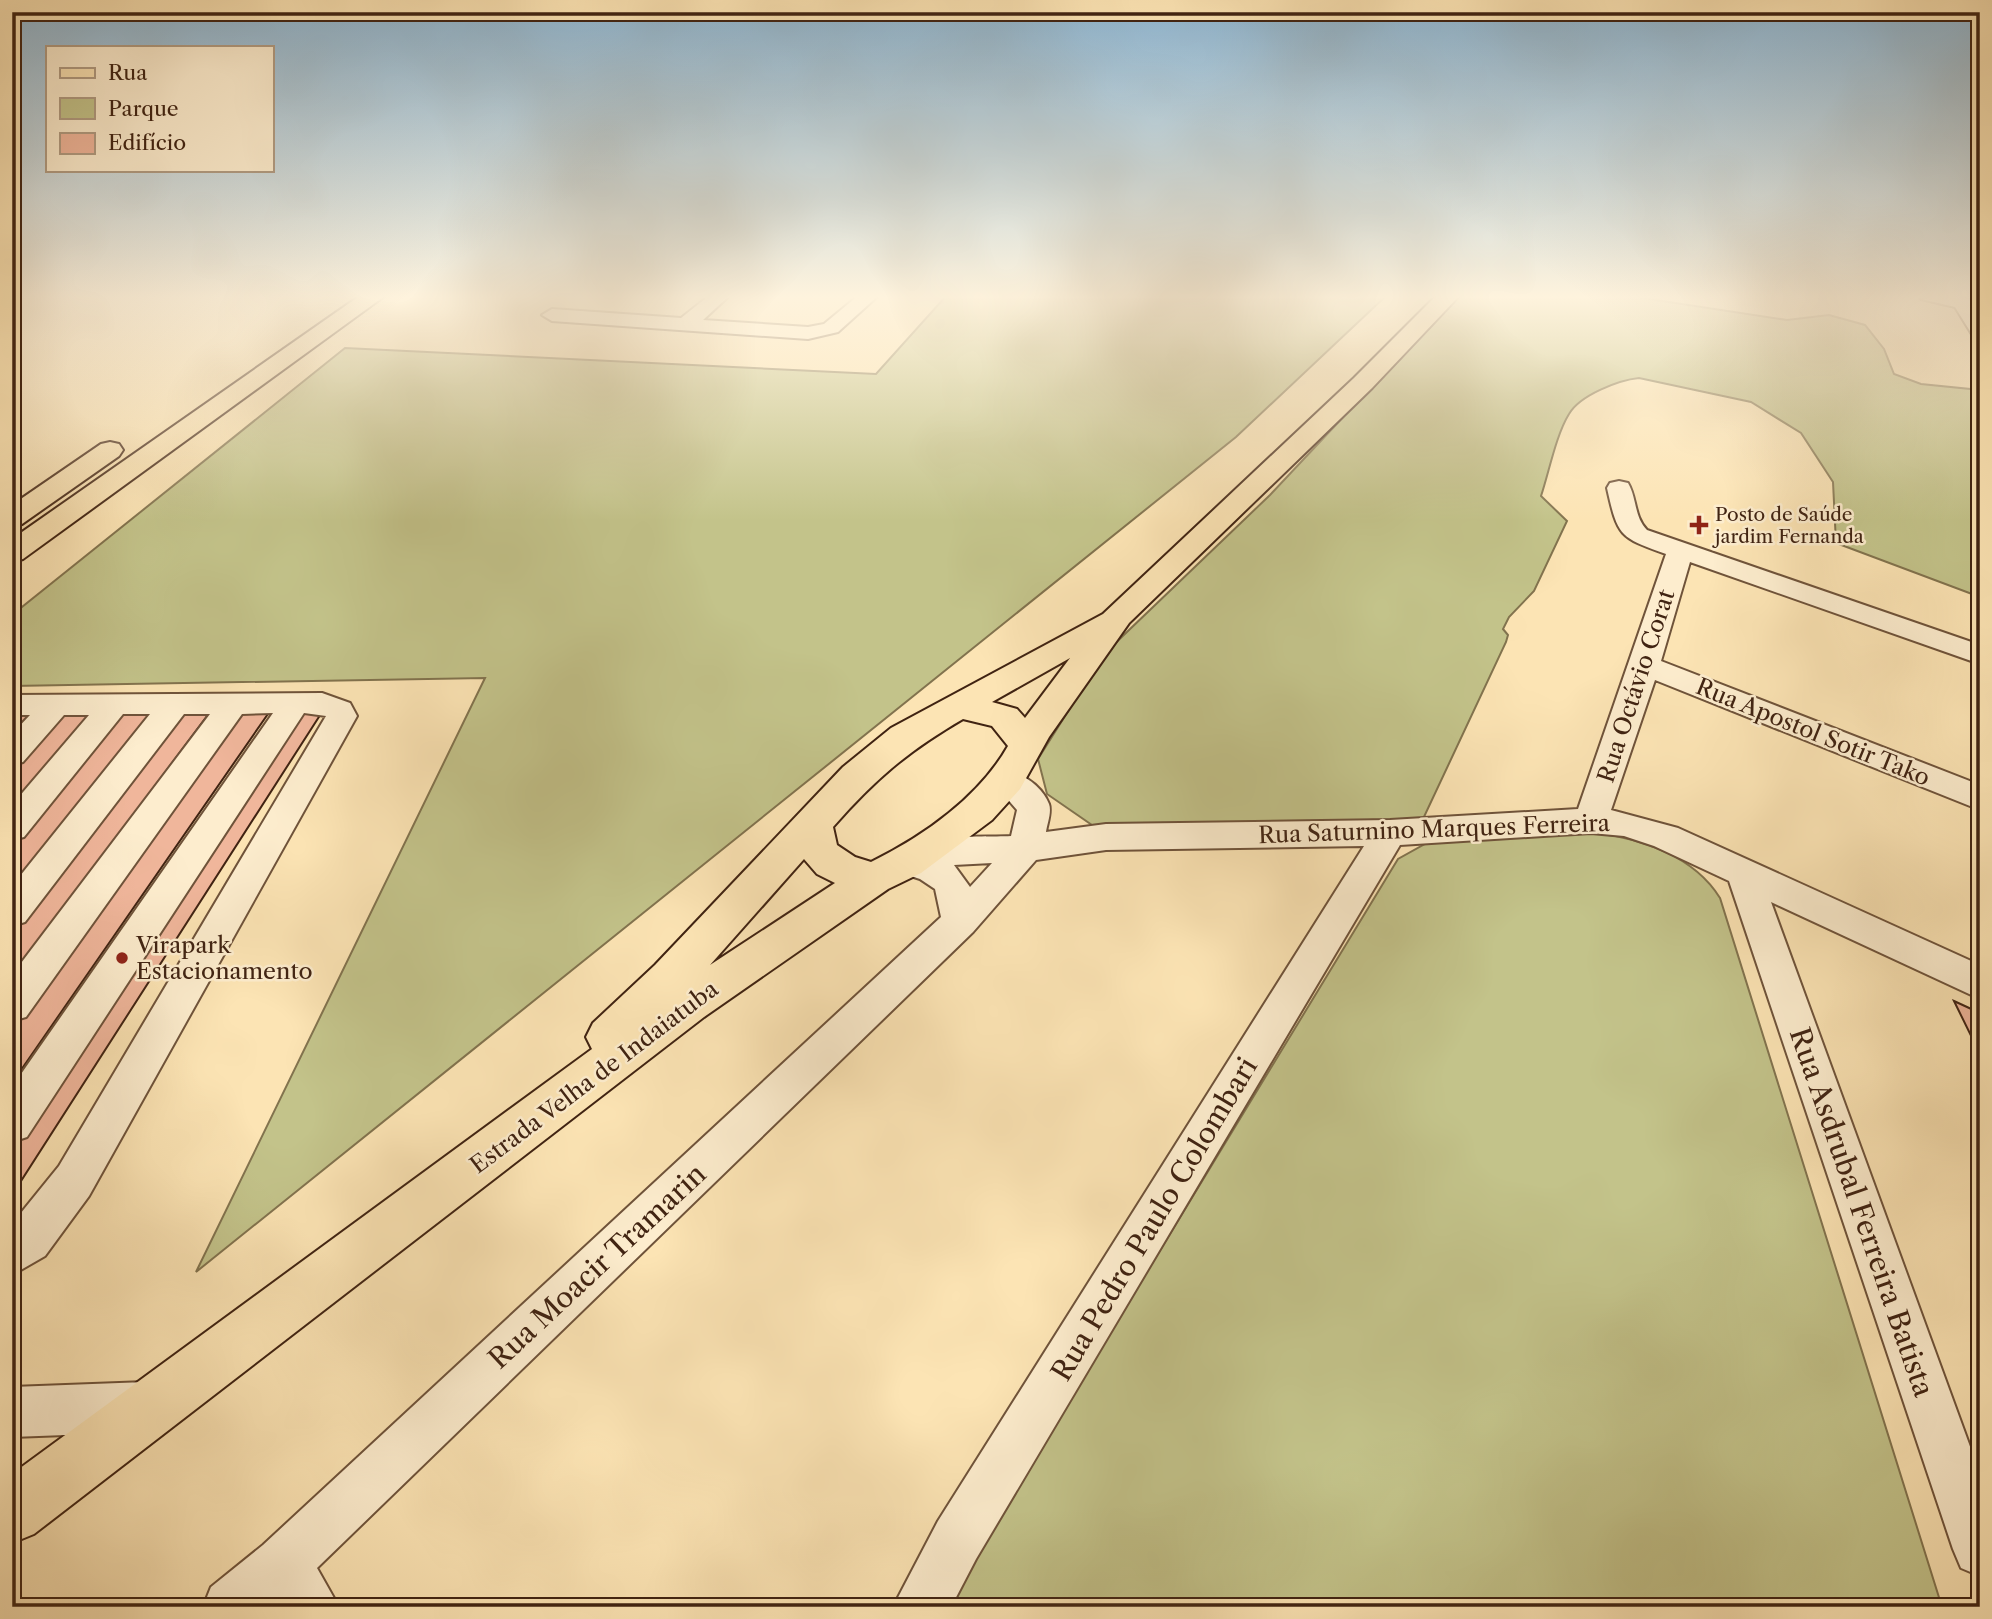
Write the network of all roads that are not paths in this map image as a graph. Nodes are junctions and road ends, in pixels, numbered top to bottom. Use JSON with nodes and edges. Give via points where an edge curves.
{"nodes":[{"id":1,"x":269,"y":371,"type":"edge"},
{"id":2,"x":1375,"y":371,"type":"edge"},
{"id":3,"x":125,"y":440,"type":"dead end"},
{"id":4,"x":1619,"y":488,"type":"dead end"},
{"id":5,"x":12,"y":518,"type":"edge"},
{"id":6,"x":1680,"y":551,"type":"junction"},
{"id":7,"x":12,"y":553,"type":"edge"},
{"id":8,"x":1118,"y":617,"type":"junction"},
{"id":9,"x":1980,"y":655,"type":"edge"},
{"id":10,"x":1645,"y":666,"type":"junction"},
{"id":11,"x":115,"y":704,"type":"junction"},
{"id":12,"x":175,"y":704,"type":"junction"},
{"id":13,"x":233,"y":704,"type":"junction"},
{"id":14,"x":295,"y":704,"type":"junction"},
{"id":15,"x":12,"y":705,"type":"edge"},
{"id":16,"x":56,"y":705,"type":"junction"},
{"id":17,"x":958,"y":706,"type":"junction"},
{"id":18,"x":1026,"y":743,"type":"junction"},
{"id":19,"x":12,"y":754,"type":"edge"},
{"id":20,"x":1007,"y":779,"type":"junction"},
{"id":21,"x":1980,"y":798,"type":"edge"},
{"id":22,"x":1034,"y":807,"type":"junction"},
{"id":23,"x":1591,"y":821,"type":"junction"},
{"id":24,"x":813,"y":824,"type":"junction"},
{"id":25,"x":12,"y":828,"type":"edge"},
{"id":26,"x":1390,"y":833,"type":"junction"},
{"id":27,"x":1106,"y":837,"type":"junction"},
{"id":28,"x":1026,"y":848,"type":"junction"},
{"id":29,"x":900,"y":865,"type":"junction"},
{"id":30,"x":1744,"y":876,"type":"junction"},
{"id":31,"x":12,"y":912,"type":"edge"},
{"id":32,"x":960,"y":922,"type":"junction"},
{"id":33,"x":1980,"y":983,"type":"edge"},
{"id":34,"x":12,"y":1005,"type":"edge"},
{"id":35,"x":12,"y":1123,"type":"edge"},
{"id":36,"x":463,"y":1175,"type":"junction"},
{"id":37,"x":12,"y":1252,"type":"edge"},
{"id":38,"x":148,"y":1407,"type":"junction"},
{"id":39,"x":12,"y":1412,"type":"edge"},
{"id":40,"x":12,"y":1512,"type":"edge"},
{"id":41,"x":1980,"y":1549,"type":"edge"},
{"id":42,"x":282,"y":1563,"type":"junction"},
{"id":43,"x":232,"y":1607,"type":"edge"},
{"id":44,"x":311,"y":1607,"type":"edge"},
{"id":45,"x":921,"y":1607,"type":"edge"}],
"edges":[{"from":1,"to":7,"type":"main road"},
{"from":2,"to":8,"type":"main road"},
{"from":3,"to":5,"type":"main road"},
{"from":4,"to":6,"type":"street","via":[[1631,531]]},
{"from":6,"to":9,"type":"street"},
{"from":6,"to":10,"type":"street","name":"Rua Octávio Corat"},
{"from":8,"to":17,"type":"main road","name":"Estrada Velha de Indaiatuba"},
{"from":8,"to":18,"type":"main road","name":"Estrada Velha de Indaiatuba"},
{"from":10,"to":21,"type":"street","name":"Rua Apostol Sotir Tako"},
{"from":10,"to":23,"type":"street","name":"Rua Octávio Corat"},
{"from":11,"to":12,"type":"street"},
{"from":11,"to":16,"type":"street"},
{"from":11,"to":25,"type":"street"},
{"from":12,"to":13,"type":"street"},
{"from":12,"to":31,"type":"street"},
{"from":13,"to":14,"type":"street"},
{"from":13,"to":34,"type":"street"},
{"from":14,"to":35,"type":"street"},
{"from":14,"to":37,"type":"street","via":[[322,704],[339,710],[342,716],[74,1181],[29,1240]]},
{"from":15,"to":16,"type":"street"},
{"from":16,"to":19,"type":"street"},
{"from":17,"to":18,"type":"main road","via":[[1004,717]]},
{"from":17,"to":24,"type":"main road","name":"Estrada Velha de Indaiatuba","via":[[875,760]]},
{"from":18,"to":20,"type":"main road","name":"Estrada Velha de Indaiatuba"},
{"from":20,"to":22,"type":"street"},
{"from":20,"to":29,"type":"main road","name":"Estrada Velha de Indaiatuba","via":[[962,823]]},
{"from":22,"to":27,"type":"street","name":"Rua Saturnino Marques Ferreira"},
{"from":22,"to":28,"type":"street"},
{"from":23,"to":26,"type":"street","name":"Rua Saturnino Marques Ferreira"},
{"from":23,"to":30,"type":"street","name":"Rua Saturnino Marques Ferreira","via":[[1625,824],[1666,837]]},
{"from":24,"to":29,"type":"main road","via":[[813,839],[826,860],[842,870]]},
{"from":24,"to":36,"type":"main road","name":"Estrada Velha de Indaiatuba","via":[[671,978]]},
{"from":26,"to":27,"type":"street","name":"Rua Saturnino Marques Ferreira"},
{"from":26,"to":45,"type":"street","name":"Rua Pedro Paulo Colombari","via":[[957,1540]]},
{"from":27,"to":28,"type":"street","name":"Rua Saturnino Marques Ferreira"},
{"from":28,"to":29,"type":"street","name":"Rua Saturnino Marques Ferreira"},
{"from":28,"to":32,"type":"street","name":"Rua Moacir Tramarin"},
{"from":29,"to":32,"type":"street","via":[[934,869],[948,877],[958,897]]},
{"from":29,"to":36,"type":"main road","name":"Estrada Velha de Indaiatuba","via":[[688,1003]]},
{"from":30,"to":33,"type":"street","name":"Rua Saturnino Marques Ferreira"},
{"from":30,"to":41,"type":"street","name":"Rua Asdrubal Ferreira Batista"},
{"from":32,"to":42,"type":"street","name":"Rua Moacir Tramarin"},
{"from":36,"to":38,"type":"main road"},
{"from":38,"to":39,"type":"street"},
{"from":38,"to":40,"type":"main road"},
{"from":42,"to":43,"type":"street","name":"Rua Moacir Tramarin"},
{"from":42,"to":44,"type":"street"}]}
